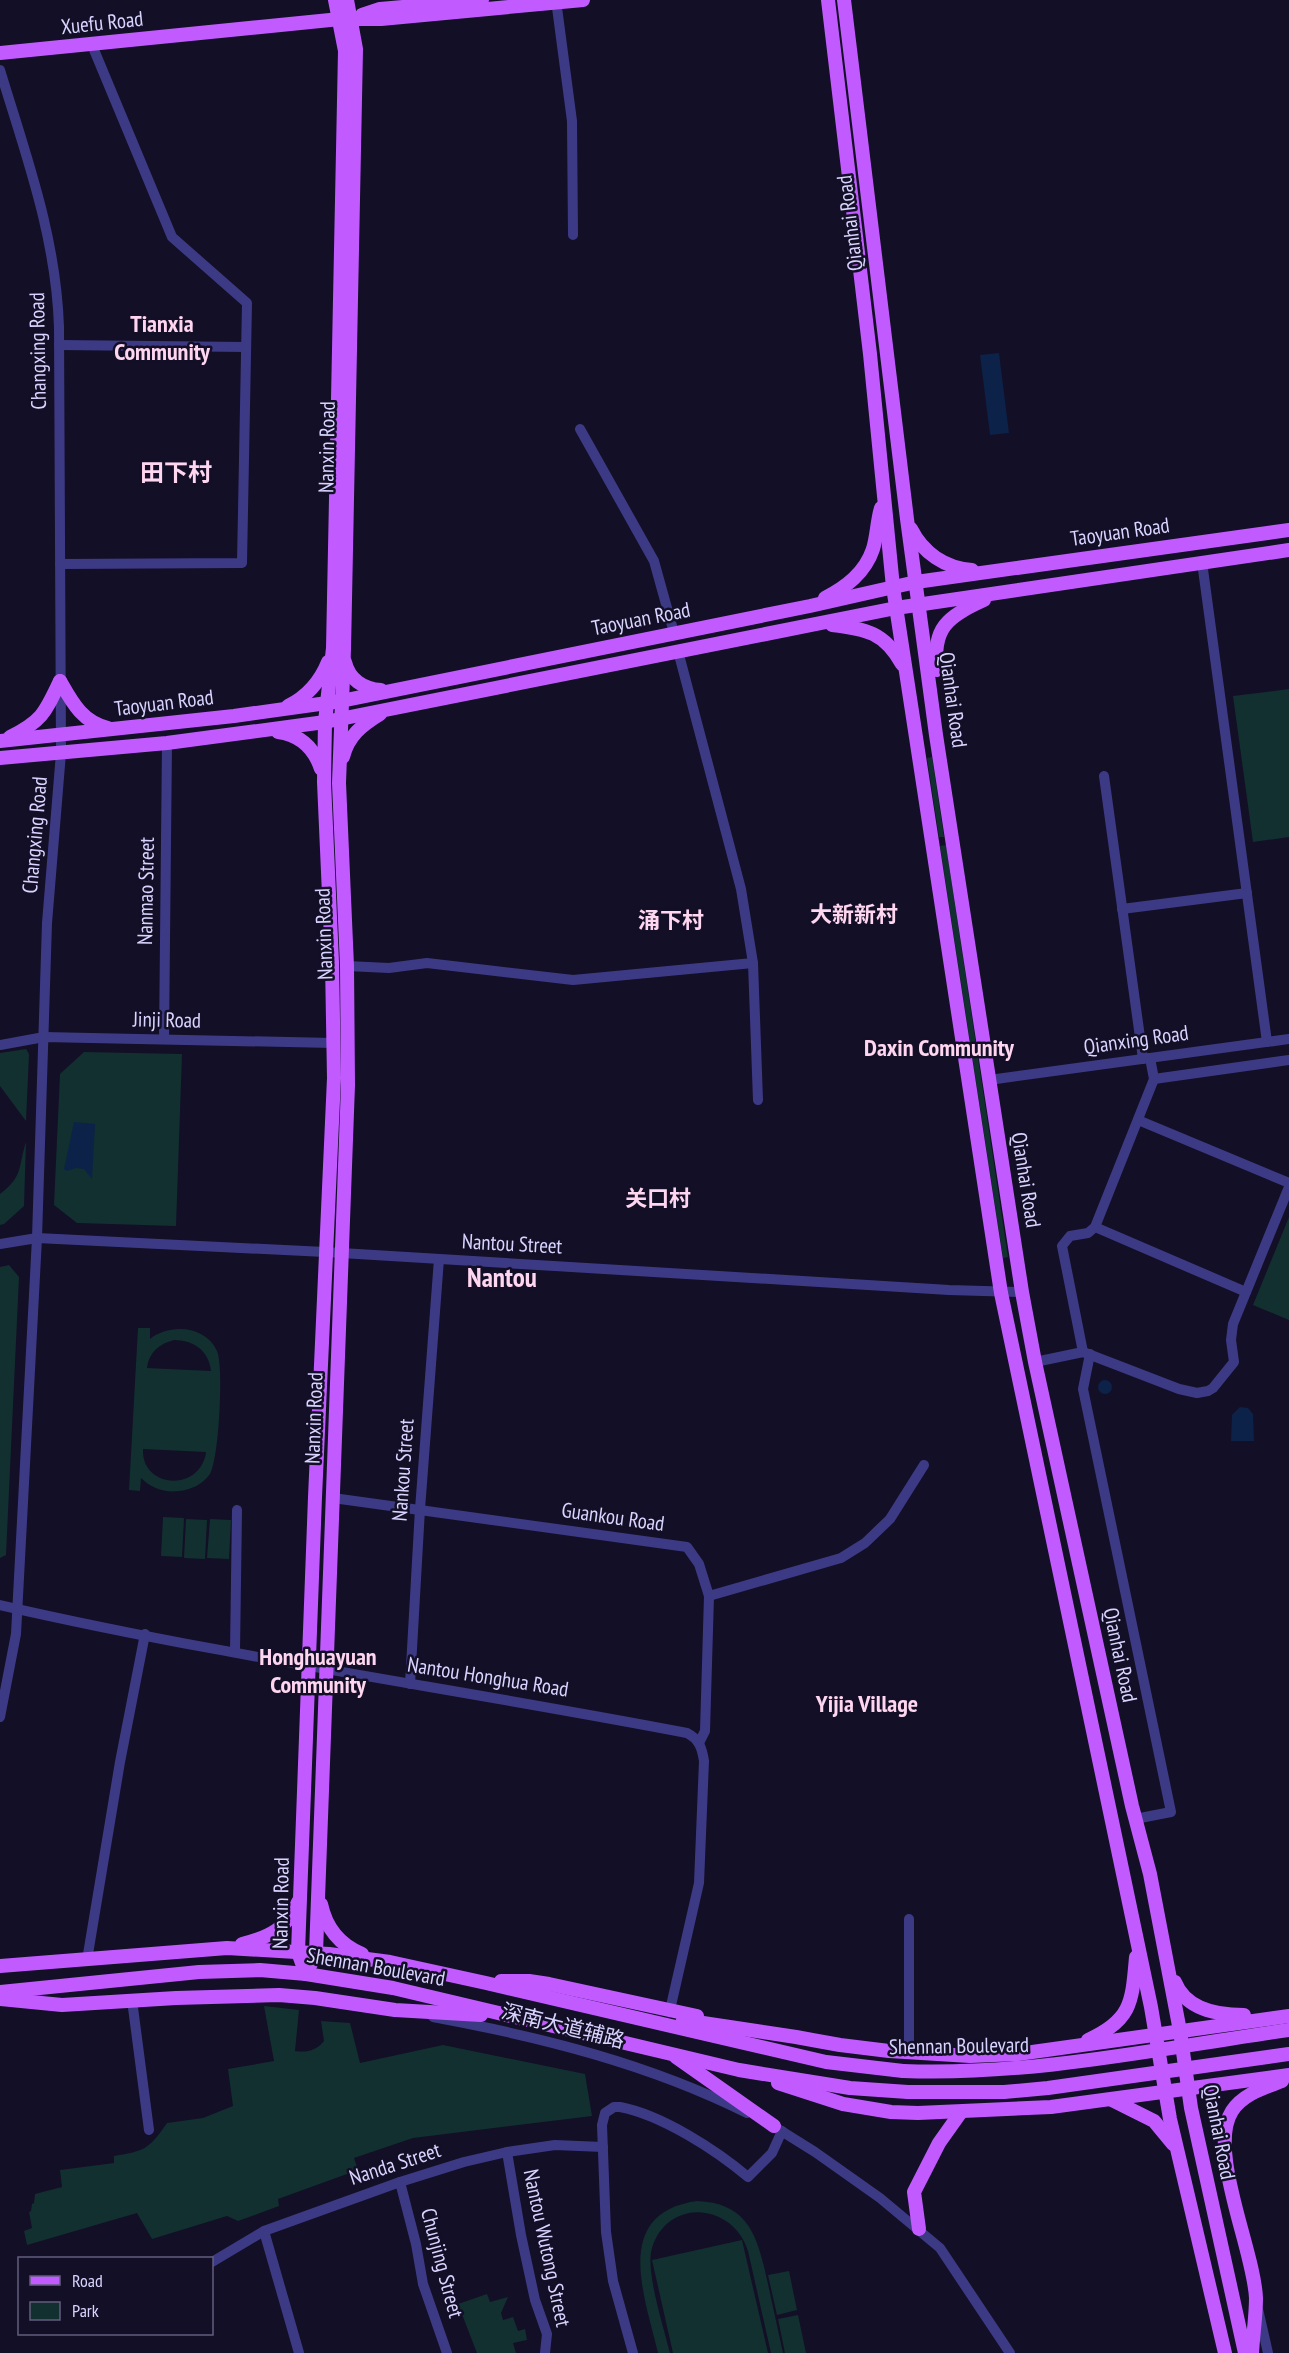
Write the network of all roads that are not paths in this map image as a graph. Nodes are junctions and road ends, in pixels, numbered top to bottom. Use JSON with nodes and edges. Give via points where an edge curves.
{"nodes":[{"id":1,"x":335,"y":0,"type":"edge"},
{"id":2,"x":347,"y":0,"type":"edge"},
{"id":3,"x":482,"y":0,"type":"edge"},
{"id":4,"x":583,"y":0,"type":"edge"},
{"id":5,"x":828,"y":0,"type":"edge"},
{"id":6,"x":844,"y":0,"type":"edge"},
{"id":7,"x":556,"y":1,"type":"edge"},
{"id":8,"x":346,"y":19,"type":"junction"},
{"id":9,"x":92,"y":45,"type":"junction"},
{"id":10,"x":0,"y":53,"type":"edge"},
{"id":11,"x":0,"y":70,"type":"edge"},
{"id":12,"x":573,"y":235,"type":"dead end"},
{"id":13,"x":59,"y":345,"type":"junction"},
{"id":14,"x":246,"y":347,"type":"junction"},
{"id":15,"x":580,"y":429,"type":"dead end"},
{"id":16,"x":884,"y":497,"type":"junction"},
{"id":17,"x":907,"y":519,"type":"junction"},
{"id":18,"x":1289,"y":530,"type":"edge"},
{"id":19,"x":1289,"y":550,"type":"edge"},
{"id":20,"x":1202,"y":562,"type":"junction"},
{"id":21,"x":60,"y":564,"type":"junction"},
{"id":22,"x":1001,"y":570,"type":"junction"},
{"id":23,"x":916,"y":582,"type":"junction"},
{"id":24,"x":893,"y":586,"type":"junction"},
{"id":25,"x":1005,"y":592,"type":"junction"},
{"id":26,"x":919,"y":605,"type":"junction"},
{"id":27,"x":810,"y":606,"type":"junction"},
{"id":28,"x":896,"y":608,"type":"junction"},
{"id":29,"x":818,"y":624,"type":"junction"},
{"id":30,"x":674,"y":633,"type":"junction"},
{"id":31,"x":338,"y":649,"type":"junction"},
{"id":32,"x":678,"y":651,"type":"junction"},
{"id":33,"x":906,"y":671,"type":"junction"},
{"id":34,"x":60,"y":681,"type":"junction"},
{"id":35,"x":392,"y":691,"type":"junction"},
{"id":36,"x":334,"y":702,"type":"junction"},
{"id":37,"x":274,"y":711,"type":"junction"},
{"id":38,"x":385,"y":711,"type":"junction"},
{"id":39,"x":340,"y":719,"type":"junction"},
{"id":40,"x":325,"y":722,"type":"junction"},
{"id":41,"x":118,"y":729,"type":"junction"},
{"id":42,"x":264,"y":730,"type":"junction"},
{"id":43,"x":936,"y":735,"type":"junction"},
{"id":44,"x":61,"y":736,"type":"junction"},
{"id":45,"x":2,"y":740,"type":"edge"},
{"id":46,"x":167,"y":743,"type":"junction"},
{"id":47,"x":61,"y":753,"type":"junction"},
{"id":48,"x":0,"y":758,"type":"edge"},
{"id":49,"x":1104,"y":776,"type":"dead end"},
{"id":50,"x":331,"y":782,"type":"junction"},
{"id":51,"x":1247,"y":892,"type":"junction"},
{"id":52,"x":1122,"y":909,"type":"junction"},
{"id":53,"x":753,"y":963,"type":"junction"},
{"id":54,"x":347,"y":966,"type":"junction"},
{"id":55,"x":44,"y":1037,"type":"junction"},
{"id":56,"x":164,"y":1039,"type":"junction"},
{"id":57,"x":1289,"y":1039,"type":"edge"},
{"id":58,"x":1267,"y":1042,"type":"junction"},
{"id":59,"x":333,"y":1043,"type":"junction"},
{"id":60,"x":0,"y":1045,"type":"edge"},
{"id":61,"x":1147,"y":1059,"type":"junction"},
{"id":62,"x":1289,"y":1060,"type":"edge"},
{"id":63,"x":1154,"y":1079,"type":"junction"},
{"id":64,"x":989,"y":1080,"type":"junction"},
{"id":65,"x":758,"y":1100,"type":"dead end"},
{"id":66,"x":1138,"y":1120,"type":"junction"},
{"id":67,"x":1289,"y":1185,"type":"edge"},
{"id":68,"x":1095,"y":1227,"type":"junction"},
{"id":69,"x":37,"y":1238,"type":"junction"},
{"id":70,"x":0,"y":1244,"type":"edge"},
{"id":71,"x":325,"y":1252,"type":"junction"},
{"id":72,"x":341,"y":1253,"type":"junction"},
{"id":73,"x":439,"y":1259,"type":"junction"},
{"id":74,"x":1022,"y":1292,"type":"junction"},
{"id":75,"x":1246,"y":1292,"type":"junction"},
{"id":76,"x":1001,"y":1293,"type":"junction"},
{"id":77,"x":1087,"y":1353,"type":"junction"},
{"id":78,"x":1035,"y":1362,"type":"junction"},
{"id":79,"x":924,"y":1464,"type":"dead end"},
{"id":80,"x":333,"y":1498,"type":"junction"},
{"id":81,"x":420,"y":1509,"type":"junction"},
{"id":82,"x":237,"y":1510,"type":"dead end"},
{"id":83,"x":709,"y":1596,"type":"junction"},
{"id":84,"x":0,"y":1605,"type":"edge"},
{"id":85,"x":17,"y":1609,"type":"junction"},
{"id":86,"x":145,"y":1634,"type":"junction"},
{"id":87,"x":236,"y":1652,"type":"junction"},
{"id":88,"x":308,"y":1666,"type":"junction"},
{"id":89,"x":325,"y":1669,"type":"junction"},
{"id":90,"x":410,"y":1684,"type":"junction"},
{"id":91,"x":0,"y":1717,"type":"edge"},
{"id":92,"x":699,"y":1743,"type":"junction"},
{"id":93,"x":1135,"y":1819,"type":"junction"},
{"id":94,"x":302,"y":1888,"type":"junction"},
{"id":95,"x":319,"y":1888,"type":"junction"},
{"id":96,"x":909,"y":1919,"type":"dead end"},
{"id":97,"x":1137,"y":1940,"type":"junction"},
{"id":98,"x":227,"y":1948,"type":"junction"},
{"id":99,"x":298,"y":1952,"type":"junction"},
{"id":100,"x":316,"y":1953,"type":"junction"},
{"id":101,"x":87,"y":1960,"type":"junction"},
{"id":102,"x":390,"y":1962,"type":"junction"},
{"id":103,"x":1167,"y":1963,"type":"junction"},
{"id":104,"x":0,"y":1966,"type":"edge"},
{"id":105,"x":306,"y":1974,"type":"junction"},
{"id":106,"x":486,"y":1983,"type":"junction"},
{"id":107,"x":0,"y":1992,"type":"edge"},
{"id":108,"x":0,"y":1999,"type":"edge"},
{"id":109,"x":132,"y":2001,"type":"junction"},
{"id":110,"x":598,"y":2008,"type":"junction"},
{"id":111,"x":395,"y":2010,"type":"junction"},
{"id":112,"x":670,"y":2010,"type":"junction"},
{"id":113,"x":1289,"y":2015,"type":"edge"},
{"id":114,"x":522,"y":2018,"type":"junction"},
{"id":115,"x":1289,"y":2030,"type":"edge"},
{"id":116,"x":1180,"y":2031,"type":"junction"},
{"id":117,"x":1156,"y":2034,"type":"junction"},
{"id":118,"x":796,"y":2037,"type":"junction"},
{"id":119,"x":1052,"y":2050,"type":"junction"},
{"id":120,"x":669,"y":2053,"type":"junction"},
{"id":121,"x":909,"y":2053,"type":"junction"},
{"id":122,"x":1289,"y":2054,"type":"edge"},
{"id":123,"x":739,"y":2070,"type":"junction"},
{"id":124,"x":1289,"y":2077,"type":"edge"},
{"id":125,"x":1188,"y":2089,"type":"junction"},
{"id":126,"x":1165,"y":2092,"type":"junction"},
{"id":127,"x":1110,"y":2099,"type":"junction"},
{"id":128,"x":961,"y":2112,"type":"junction"},
{"id":129,"x":778,"y":2128,"type":"junction"},
{"id":130,"x":149,"y":2130,"type":"dead end"},
{"id":131,"x":603,"y":2147,"type":"junction"},
{"id":132,"x":1176,"y":2148,"type":"junction"},
{"id":133,"x":507,"y":2152,"type":"junction"},
{"id":134,"x":400,"y":2182,"type":"junction"},
{"id":135,"x":919,"y":2229,"type":"junction"},
{"id":136,"x":264,"y":2231,"type":"junction"},
{"id":137,"x":213,"y":2261,"type":"edge"},
{"id":138,"x":1256,"y":2297,"type":"junction"},
{"id":139,"x":299,"y":2353,"type":"edge"},
{"id":140,"x":447,"y":2353,"type":"edge"},
{"id":141,"x":545,"y":2353,"type":"edge"},
{"id":142,"x":633,"y":2353,"type":"edge"},
{"id":143,"x":1010,"y":2353,"type":"edge"},
{"id":144,"x":1225,"y":2353,"type":"edge"},
{"id":145,"x":1245,"y":2353,"type":"edge"},
{"id":146,"x":1252,"y":2353,"type":"edge"},
{"id":147,"x":1268,"y":2353,"type":"edge"}],
"edges":[{"from":1,"to":8,"type":"main road","name":"Nanxin Road"},
{"from":2,"to":8,"type":"main road","name":"Nanxin Road"},
{"from":3,"to":8,"type":"main road","name":"Xuefu Road","via":[[380,9]]},
{"from":4,"to":7,"type":"main road","name":"Xuefu Road"},
{"from":5,"to":16,"type":"main road","name":"Qianhai Road"},
{"from":6,"to":17,"type":"main road","name":"Qianhai Road"},
{"from":7,"to":8,"type":"main road","name":"Xuefu Road"},
{"from":7,"to":12,"type":"street","via":[[572,121]]},
{"from":8,"to":9,"type":"main road","name":"Xuefu Road"},
{"from":8,"to":31,"type":"main road","name":"Nanxin Road"},
{"from":9,"to":10,"type":"main road","name":"Xuefu Road"},
{"from":9,"to":14,"type":"street","via":[[172,237],[247,303]]},
{"from":11,"to":13,"type":"street","name":"Changxing Road","via":[[49,236]]},
{"from":13,"to":14,"type":"street"},
{"from":13,"to":21,"type":"street","name":"Changxing Road"},
{"from":14,"to":21,"type":"street","via":[[242,563]]},
{"from":15,"to":30,"type":"street","via":[[654,561]]},
{"from":16,"to":24,"type":"main road","name":"Qianhai Road"},
{"from":16,"to":27,"type":"main road","via":[[872,551],[864,566],[848,585]]},
{"from":17,"to":22,"type":"main road","via":[[918,542],[939,561],[960,569]]},
{"from":17,"to":23,"type":"main road","name":"Qianhai Road"},
{"from":18,"to":22,"type":"main road","name":"Taoyuan Road"},
{"from":19,"to":20,"type":"main road","name":"Taoyuan Road"},
{"from":20,"to":25,"type":"main road","name":"Taoyuan Road"},
{"from":20,"to":51,"type":"street"},
{"from":21,"to":34,"type":"street","name":"Changxing Road"},
{"from":22,"to":23,"type":"main road","name":"Taoyuan Road"},
{"from":23,"to":24,"type":"main road","name":"Taoyuan Road"},
{"from":23,"to":26,"type":"main road","name":"Qianhai Road"},
{"from":24,"to":27,"type":"main road","name":"Taoyuan Road"},
{"from":24,"to":28,"type":"main road","name":"Qianhai Road"},
{"from":25,"to":26,"type":"main road","name":"Taoyuan Road"},
{"from":25,"to":43,"type":"main road","via":[[967,607],[938,633]]},
{"from":26,"to":28,"type":"main road","name":"Taoyuan Road"},
{"from":26,"to":43,"type":"main road","name":"Qianhai Road"},
{"from":27,"to":30,"type":"main road","name":"Taoyuan Road"},
{"from":28,"to":29,"type":"main road","name":"Taoyuan Road"},
{"from":28,"to":33,"type":"main road","name":"Qianhai Road"},
{"from":29,"to":32,"type":"main road","name":"Taoyuan Road"},
{"from":29,"to":33,"type":"main road","via":[[877,635],[895,651]]},
{"from":30,"to":35,"type":"main road","name":"Taoyuan Road"},
{"from":31,"to":35,"type":"main road","via":[[355,681],[375,690]]},
{"from":31,"to":36,"type":"main road","name":"Nanxin Road"},
{"from":31,"to":37,"type":"main road","via":[[308,693]]},
{"from":32,"to":38,"type":"main road","name":"Taoyuan Road"},
{"from":32,"to":53,"type":"street","via":[[741,889]]},
{"from":33,"to":76,"type":"main road","name":"Qianhai Road"},
{"from":34,"to":41,"type":"main road","via":[[84,717]]},
{"from":34,"to":44,"type":"street","name":"Changxing Road"},
{"from":34,"to":45,"type":"main road","via":[[40,719]]},
{"from":35,"to":36,"type":"main road","name":"Taoyuan Road"},
{"from":36,"to":37,"type":"main road","name":"Taoyuan Road"},
{"from":36,"to":39,"type":"main road","name":"Nanxin Road"},
{"from":36,"to":40,"type":"main road","name":"Nanxin Road"},
{"from":37,"to":41,"type":"main road","name":"Taoyuan Road"},
{"from":38,"to":39,"type":"main road","name":"Taoyuan Road"},
{"from":38,"to":50,"type":"main road","via":[[351,737]]},
{"from":39,"to":40,"type":"main road","name":"Taoyuan Road"},
{"from":39,"to":50,"type":"main road","name":"Nanxin Road"},
{"from":40,"to":42,"type":"main road","name":"Taoyuan Road"},
{"from":40,"to":50,"type":"main road","name":"Nanxin Road"},
{"from":41,"to":44,"type":"main road","name":"Taoyuan Road"},
{"from":42,"to":46,"type":"main road","name":"Taoyuan Road"},
{"from":42,"to":50,"type":"main road","via":[[285,733],[304,742]]},
{"from":43,"to":64,"type":"main road","name":"Qianhai Road"},
{"from":44,"to":45,"type":"main road","name":"Taoyuan Road"},
{"from":44,"to":47,"type":"street","name":"Changxing Road"},
{"from":46,"to":47,"type":"main road","name":"Taoyuan Road"},
{"from":46,"to":56,"type":"street","name":"Nanmao Street"},
{"from":47,"to":48,"type":"main road","name":"Taoyuan Road"},
{"from":47,"to":55,"type":"street","name":"Changxing Road","via":[[47,923]]},
{"from":49,"to":52,"type":"street"},
{"from":50,"to":54,"type":"main road","name":"Nanxin Road"},
{"from":50,"to":59,"type":"main road","name":"Nanxin Road"},
{"from":51,"to":52,"type":"street"},
{"from":51,"to":58,"type":"street"},
{"from":52,"to":61,"type":"street"},
{"from":53,"to":54,"type":"street","via":[[573,980],[427,963],[389,968]]},
{"from":53,"to":65,"type":"street"},
{"from":54,"to":72,"type":"main road","name":"Nanxin Road","via":[[348,1085]]},
{"from":55,"to":56,"type":"street","name":"Jinji Road"},
{"from":55,"to":60,"type":"street","name":"Jinji Road"},
{"from":55,"to":69,"type":"street","name":"Changxing Road"},
{"from":56,"to":59,"type":"street","name":"Jinji Road"},
{"from":57,"to":58,"type":"street","name":"Qianxing Road"},
{"from":58,"to":61,"type":"street","name":"Qianxing Road"},
{"from":59,"to":71,"type":"main road","name":"Nanxin Road"},
{"from":61,"to":63,"type":"street"},
{"from":61,"to":64,"type":"street","name":"Qianxing Road"},
{"from":62,"to":63,"type":"street"},
{"from":63,"to":66,"type":"street"},
{"from":64,"to":74,"type":"main road","name":"Qianhai Road"},
{"from":66,"to":67,"type":"street"},
{"from":66,"to":68,"type":"street"},
{"from":67,"to":75,"type":"street"},
{"from":68,"to":75,"type":"street"},
{"from":68,"to":77,"type":"street","via":[[1088,1233],[1070,1236],[1062,1250]]},
{"from":69,"to":70,"type":"street","name":"Nantou Street"},
{"from":69,"to":71,"type":"street","name":"Nantou Street"},
{"from":69,"to":85,"type":"street","name":"Changxing Road"},
{"from":71,"to":72,"type":"street","name":"Nantou Street"},
{"from":71,"to":88,"type":"main road","name":"Nanxin Road"},
{"from":72,"to":73,"type":"street","name":"Nantou Street"},
{"from":72,"to":80,"type":"main road","name":"Nanxin Road"},
{"from":73,"to":76,"type":"street","name":"Nantou Street"},
{"from":73,"to":81,"type":"street","name":"Nankou Street"},
{"from":74,"to":76,"type":"street","name":"Nantou Street"},
{"from":74,"to":78,"type":"main road","name":"Qianhai Road"},
{"from":75,"to":77,"type":"street","via":[[1231,1332],[1234,1362],[1208,1391],[1179,1389]]},
{"from":76,"to":97,"type":"main road","name":"Qianhai Road"},
{"from":77,"to":78,"type":"street"},
{"from":77,"to":93,"type":"street","via":[[1083,1389],[1171,1812]]},
{"from":78,"to":93,"type":"main road","name":"Qianhai Road"},
{"from":79,"to":83,"type":"street","via":[[890,1519],[841,1558]]},
{"from":80,"to":81,"type":"street","name":"Guankou Road"},
{"from":80,"to":89,"type":"main road","name":"Nanxin Road"},
{"from":81,"to":83,"type":"street","name":"Guankou Road","via":[[687,1547],[699,1564]]},
{"from":81,"to":90,"type":"street","name":"Nankou Street"},
{"from":82,"to":87,"type":"street"},
{"from":83,"to":92,"type":"street","name":"Guankou Road","via":[[705,1731]]},
{"from":84,"to":85,"type":"street","name":"Nantou Honghua Road"},
{"from":85,"to":86,"type":"street","name":"Nantou Honghua Road"},
{"from":85,"to":91,"type":"street","name":"Changxing Road"},
{"from":86,"to":87,"type":"street","name":"Nantou Honghua Road"},
{"from":86,"to":101,"type":"street"},
{"from":87,"to":88,"type":"street","name":"Nantou Honghua Road"},
{"from":88,"to":89,"type":"street","name":"Nantou Honghua Road"},
{"from":88,"to":94,"type":"main road","name":"Nanxin Road"},
{"from":89,"to":90,"type":"street","name":"Nantou Honghua Road"},
{"from":89,"to":95,"type":"main road","name":"Nanxin Road"},
{"from":90,"to":92,"type":"street","name":"Nantou Honghua Road","via":[[687,1733]]},
{"from":92,"to":112,"type":"street","via":[[704,1761],[699,1882]]},
{"from":93,"to":103,"type":"main road","name":"Qianhai Road"},
{"from":94,"to":98,"type":"main road","via":[[283,1926],[267,1936]]},
{"from":94,"to":99,"type":"main road","name":"Nanxin Road"},
{"from":95,"to":100,"type":"main road","name":"Nanxin Road"},
{"from":95,"to":102,"type":"main road","via":[[326,1918],[342,1943],[364,1956]]},
{"from":96,"to":121,"type":"street"},
{"from":97,"to":117,"type":"main road","name":"Qianhai Road"},
{"from":97,"to":119,"type":"main road","via":[[1132,1995],[1122,2018],[1085,2042]]},
{"from":98,"to":99,"type":"main road","name":"Shennan Boulevard"},
{"from":98,"to":101,"type":"main road","name":"Shennan Boulevard"},
{"from":99,"to":100,"type":"main road","name":"Shennan Boulevard"},
{"from":99,"to":105,"type":"main road","name":"Nanxin Road"},
{"from":100,"to":102,"type":"main road","name":"Shennan Boulevard"},
{"from":100,"to":105,"type":"main road","name":"Nanxin Road"},
{"from":101,"to":104,"type":"main road","name":"Shennan Boulevard"},
{"from":102,"to":106,"type":"main road","name":"Shennan Boulevard"},
{"from":103,"to":113,"type":"main road","via":[[1185,1998],[1207,2011]]},
{"from":103,"to":116,"type":"main road","name":"Qianhai Road"},
{"from":105,"to":107,"type":"main road","name":"Shennan Boulevard","via":[[260,1970],[199,1972]]},
{"from":105,"to":114,"type":"main road","name":"Shennan Boulevard","via":[[393,1988]]},
{"from":106,"to":110,"type":"main road","name":"Shennan Boulevard"},
{"from":106,"to":112,"type":"main road","name":"深南大道辅路","via":[[529,1981]]},
{"from":108,"to":109,"type":"main road","name":"深南大道辅路","via":[[62,2005]]},
{"from":109,"to":111,"type":"main road","name":"深南大道辅路","via":[[279,1995]]},
{"from":109,"to":130,"type":"street"},
{"from":110,"to":115,"type":"main road","name":"Shennan Boulevard","bridge":true,"via":[[826,2062],[903,2071],[1015,2068]]},
{"from":110,"to":118,"type":"main road","name":"Shennan Boulevard"},
{"from":111,"to":114,"type":"main road"},
{"from":111,"to":129,"type":"street","name":"深南大道辅路","via":[[578,2049],[635,2066]]},
{"from":112,"to":118,"type":"main road","name":"深南大道辅路"},
{"from":113,"to":116,"type":"main road","name":"Shennan Boulevard"},
{"from":114,"to":120,"type":"main road","name":"Shennan Boulevard"},
{"from":116,"to":117,"type":"main road","name":"Shennan Boulevard"},
{"from":116,"to":125,"type":"main road","name":"Qianhai Road"},
{"from":117,"to":119,"type":"main road","name":"Shennan Boulevard"},
{"from":117,"to":126,"type":"main road","name":"Qianhai Road"},
{"from":118,"to":121,"type":"main road","name":"Shennan Boulevard"},
{"from":119,"to":121,"type":"main road","name":"Shennan Boulevard","via":[[970,2056]]},
{"from":120,"to":123,"type":"main road","name":"Shennan Boulevard"},
{"from":120,"to":129,"type":"main road"},
{"from":122,"to":123,"type":"main road","name":"Shennan Boulevard","bridge":true,"via":[[1004,2092],[850,2088]]},
{"from":123,"to":128,"type":"main road","name":"Shennan Boulevard","via":[[859,2107],[909,2113]]},
{"from":124,"to":125,"type":"main road","name":"Shennan Boulevard"},
{"from":124,"to":138,"type":"main road","via":[[1245,2097],[1231,2112],[1224,2132],[1225,2157]]},
{"from":125,"to":126,"type":"main road","name":"Shennan Boulevard"},
{"from":125,"to":145,"type":"main road","name":"Qianhai Road"},
{"from":126,"to":127,"type":"main road","name":"Shennan Boulevard"},
{"from":126,"to":132,"type":"main road","name":"Qianhai Road"},
{"from":127,"to":128,"type":"main road","name":"Shennan Boulevard"},
{"from":127,"to":132,"type":"main road","via":[[1154,2121]]},
{"from":128,"to":135,"type":"main road","via":[[939,2143],[914,2192]]},
{"from":129,"to":131,"type":"street","via":[[772,2153],[748,2177],[704,2145],[629,2108],[615,2107],[605,2113]]},
{"from":129,"to":135,"type":"street","name":"深南大道辅路"},
{"from":131,"to":133,"type":"street","name":"Nanda Street","via":[[555,2145]]},
{"from":131,"to":142,"type":"street","via":[[606,2232],[613,2282]]},
{"from":132,"to":144,"type":"main road","name":"Qianhai Road"},
{"from":133,"to":134,"type":"street","name":"Nanda Street"},
{"from":133,"to":141,"type":"street","name":"Nantou Wutong Street","via":[[521,2235],[548,2334]]},
{"from":134,"to":136,"type":"street","name":"Nanda Street"},
{"from":134,"to":140,"type":"street","name":"Chunjing Street","via":[[423,2284]]},
{"from":135,"to":143,"type":"street","name":"深南大道辅路","via":[[940,2248]]},
{"from":136,"to":137,"type":"street","name":"Nanda Street"},
{"from":136,"to":139,"type":"street"},
{"from":138,"to":146,"type":"main road"},
{"from":138,"to":147,"type":"street"}]}
